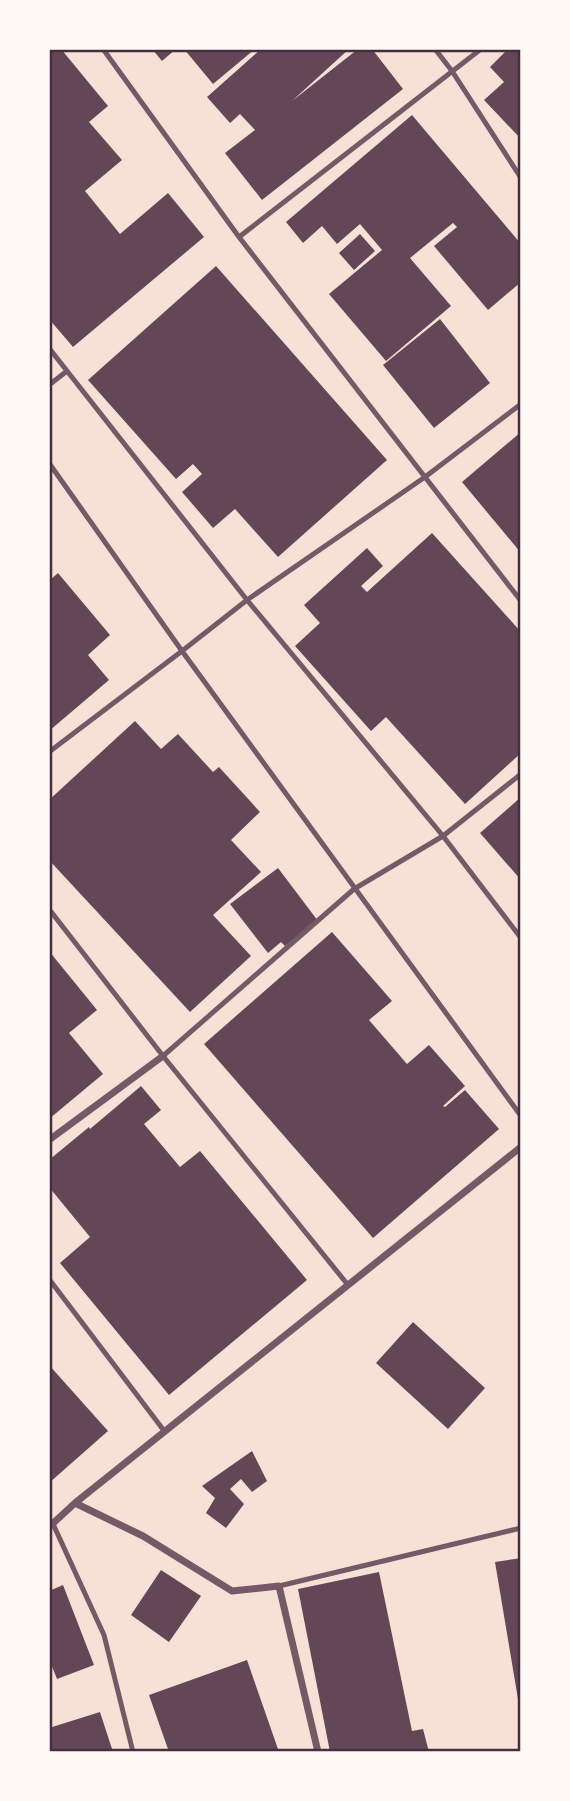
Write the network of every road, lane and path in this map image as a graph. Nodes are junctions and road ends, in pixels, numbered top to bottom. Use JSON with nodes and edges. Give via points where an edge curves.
{"nodes":[{"id":1,"x":103,"y":49,"type":"edge"},
{"id":2,"x":435,"y":49,"type":"edge"},
{"id":3,"x":481,"y":49,"type":"edge"},
{"id":4,"x":452,"y":71,"type":"junction"},
{"id":5,"x":521,"y":178,"type":"edge"},
{"id":6,"x":239,"y":237,"type":"junction"},
{"id":7,"x":49,"y":348,"type":"edge"},
{"id":8,"x":67,"y":371,"type":"junction"},
{"id":9,"x":49,"y":385,"type":"edge"},
{"id":10,"x":521,"y":404,"type":"edge"},
{"id":11,"x":49,"y":463,"type":"edge"},
{"id":12,"x":425,"y":477,"type":"junction"},
{"id":13,"x":247,"y":600,"type":"junction"},
{"id":14,"x":521,"y":601,"type":"edge"},
{"id":15,"x":182,"y":651,"type":"junction"},
{"id":16,"x":49,"y":752,"type":"edge"},
{"id":17,"x":521,"y":774,"type":"edge"},
{"id":18,"x":443,"y":836,"type":"junction"},
{"id":19,"x":354,"y":889,"type":"junction"},
{"id":20,"x":49,"y":909,"type":"edge"},
{"id":21,"x":521,"y":938,"type":"edge"},
{"id":22,"x":163,"y":1056,"type":"junction"},
{"id":23,"x":521,"y":1116,"type":"edge"},
{"id":24,"x":49,"y":1140,"type":"edge"},
{"id":25,"x":520,"y":1151,"type":"edge"},
{"id":26,"x":49,"y":1279,"type":"edge"},
{"id":27,"x":348,"y":1285,"type":"junction"},
{"id":28,"x":164,"y":1432,"type":"junction"},
{"id":29,"x":75,"y":1503,"type":"junction"},
{"id":30,"x":51,"y":1526,"type":"edge"},
{"id":31,"x":521,"y":1528,"type":"edge"},
{"id":32,"x":279,"y":1587,"type":"junction"},
{"id":33,"x":133,"y":1752,"type":"edge"},
{"id":34,"x":318,"y":1752,"type":"edge"}],
"edges":[{"from":1,"to":6,"type":"lane"},
{"from":2,"to":4,"type":"lane"},
{"from":3,"to":4,"type":"lane"},
{"from":4,"to":5,"type":"lane"},
{"from":4,"to":6,"type":"lane"},
{"from":6,"to":12,"type":"lane"},
{"from":7,"to":8,"type":"lane"},
{"from":8,"to":9,"type":"lane"},
{"from":8,"to":13,"type":"lane"},
{"from":10,"to":12,"type":"lane"},
{"from":11,"to":15,"type":"lane"},
{"from":12,"to":13,"type":"lane"},
{"from":12,"to":14,"type":"lane"},
{"from":13,"to":15,"type":"lane"},
{"from":13,"to":18,"type":"lane"},
{"from":15,"to":16,"type":"lane"},
{"from":15,"to":19,"type":"lane"},
{"from":17,"to":18,"type":"lane"},
{"from":18,"to":19,"type":"lane"},
{"from":18,"to":21,"type":"lane"},
{"from":19,"to":22,"type":"lane"},
{"from":19,"to":23,"type":"lane"},
{"from":20,"to":22,"type":"lane"},
{"from":22,"to":24,"type":"street"},
{"from":22,"to":27,"type":"lane"},
{"from":25,"to":27,"type":"street"},
{"from":26,"to":28,"type":"lane"},
{"from":27,"to":28,"type":"street"},
{"from":28,"to":29,"type":"street"},
{"from":29,"to":30,"type":"street"},
{"from":29,"to":32,"type":"street","via":[[143,1536],[232,1591]]},
{"from":30,"to":33,"type":"lane","via":[[104,1635]]},
{"from":31,"to":32,"type":"lane"},
{"from":32,"to":34,"type":"street"}]}
